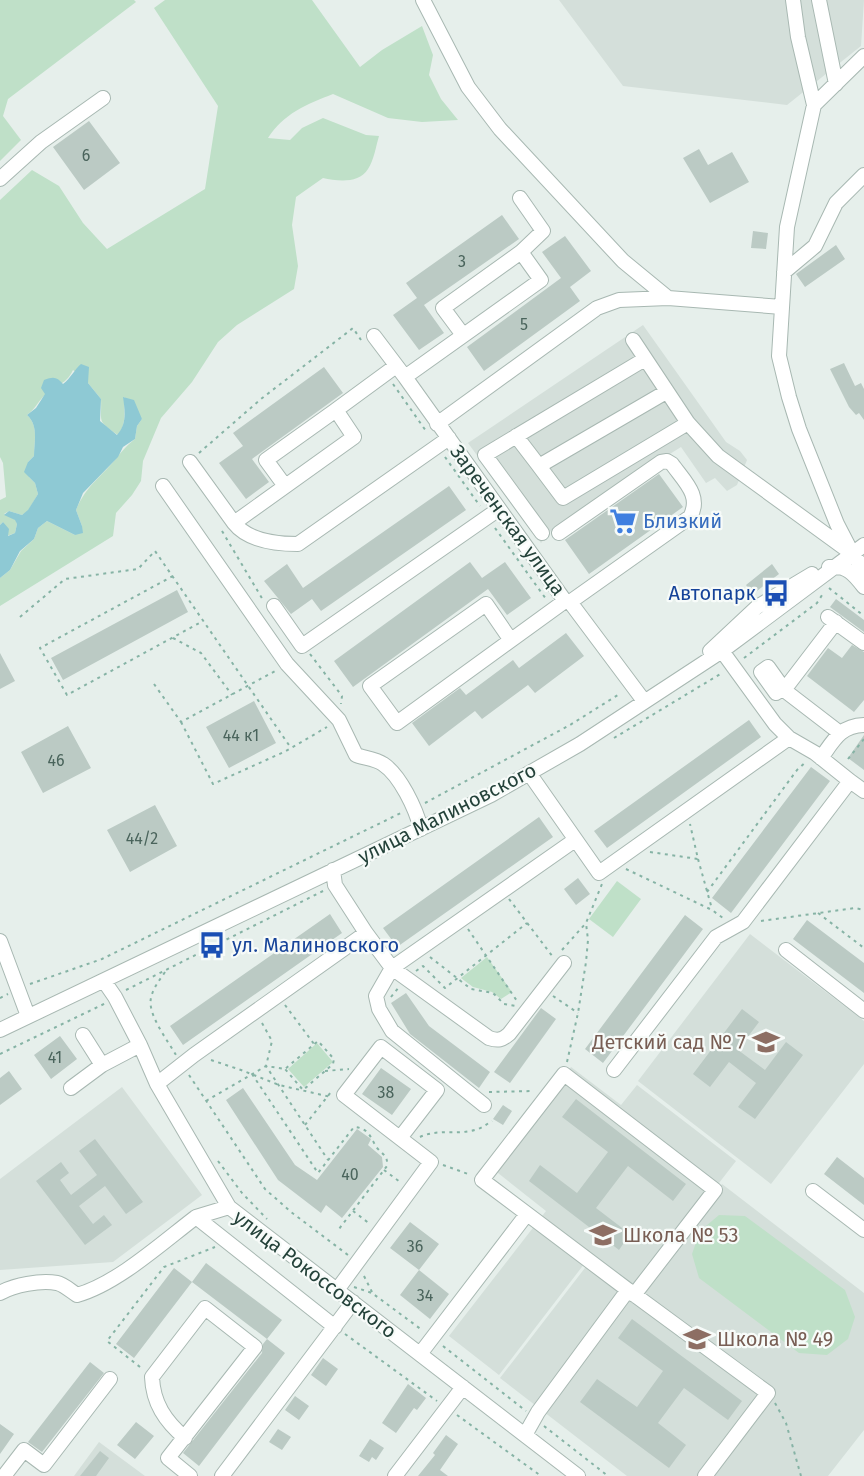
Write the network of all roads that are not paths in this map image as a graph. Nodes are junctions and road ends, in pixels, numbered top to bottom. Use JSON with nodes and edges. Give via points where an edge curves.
{"nodes":[{"id":1,"x":423,"y":0,"type":"edge"},
{"id":2,"x":793,"y":0,"type":"edge"},
{"id":3,"x":819,"y":0,"type":"edge"},
{"id":4,"x":864,"y":56,"type":"edge"},
{"id":5,"x":836,"y":84,"type":"junction"},
{"id":6,"x":103,"y":98,"type":"dead end"},
{"id":7,"x":814,"y":105,"type":"junction"},
{"id":8,"x":864,"y":175,"type":"edge"},
{"id":9,"x":0,"y":179,"type":"edge"},
{"id":10,"x":520,"y":198,"type":"dead end"},
{"id":11,"x":521,"y":252,"type":"junction"},
{"id":12,"x":784,"y":272,"type":"junction"},
{"id":13,"x":668,"y":298,"type":"junction"},
{"id":14,"x":782,"y":307,"type":"junction"},
{"id":15,"x":463,"y":335,"type":"junction"},
{"id":16,"x":633,"y":340,"type":"dead end"},
{"id":17,"x":370,"y":341,"type":"road end"},
{"id":18,"x":645,"y":359,"type":"junction"},
{"id":19,"x":395,"y":372,"type":"junction"},
{"id":20,"x":666,"y":392,"type":"junction"},
{"id":21,"x":336,"y":410,"type":"junction"},
{"id":22,"x":688,"y":423,"type":"junction"},
{"id":23,"x":437,"y":424,"type":"junction"},
{"id":24,"x":516,"y":436,"type":"junction"},
{"id":25,"x":449,"y":438,"type":"junction"},
{"id":26,"x":190,"y":462,"type":"road end"},
{"id":27,"x":539,"y":466,"type":"junction"},
{"id":28,"x":164,"y":486,"type":"dead end"},
{"id":29,"x":285,"y":486,"type":"junction"},
{"id":30,"x":499,"y":509,"type":"junction"},
{"id":31,"x":228,"y":527,"type":"junction"},
{"id":32,"x":542,"y":533,"type":"dead end"},
{"id":33,"x":559,"y":533,"type":"dead end"},
{"id":34,"x":858,"y":549,"type":"edge"},
{"id":35,"x":834,"y":567,"type":"junction"},
{"id":36,"x":864,"y":569,"type":"edge"},
{"id":37,"x":864,"y":587,"type":"edge"},
{"id":38,"x":563,"y":604,"type":"junction"},
{"id":39,"x":270,"y":606,"type":"road end"},
{"id":40,"x":510,"y":639,"type":"junction"},
{"id":41,"x":864,"y":644,"type":"edge"},
{"id":42,"x":723,"y":651,"type":"junction"},
{"id":43,"x":683,"y":676,"type":"junction"},
{"id":44,"x":644,"y":701,"type":"junction"},
{"id":45,"x":864,"y":725,"type":"edge"},
{"id":46,"x":789,"y":738,"type":"junction"},
{"id":47,"x":836,"y":738,"type":"junction"},
{"id":48,"x":818,"y":756,"type":"junction"},
{"id":49,"x":529,"y":773,"type":"junction"},
{"id":50,"x":845,"y":777,"type":"junction"},
{"id":51,"x":864,"y":791,"type":"edge"},
{"id":52,"x":421,"y":829,"type":"junction"},
{"id":53,"x":575,"y":840,"type":"junction"},
{"id":54,"x":333,"y":870,"type":"junction"},
{"id":55,"x":366,"y":933,"type":"junction"},
{"id":56,"x":0,"y":941,"type":"edge"},
{"id":57,"x":786,"y":950,"type":"dead end"},
{"id":58,"x":560,"y":961,"type":"road end"},
{"id":59,"x":392,"y":968,"type":"junction"},
{"id":60,"x":104,"y":981,"type":"junction"},
{"id":61,"x":864,"y":1011,"type":"edge"},
{"id":62,"x":28,"y":1016,"type":"junction"},
{"id":63,"x":0,"y":1030,"type":"edge"},
{"id":64,"x":83,"y":1035,"type":"dead end"},
{"id":65,"x":140,"y":1045,"type":"junction"},
{"id":66,"x":102,"y":1065,"type":"junction"},
{"id":67,"x":614,"y":1070,"type":"dead end"},
{"id":68,"x":157,"y":1084,"type":"junction"},
{"id":69,"x":71,"y":1088,"type":"dead end"},
{"id":70,"x":482,"y":1098,"type":"road end"},
{"id":71,"x":405,"y":1141,"type":"junction"},
{"id":72,"x":813,"y":1191,"type":"dead end"},
{"id":73,"x":229,"y":1208,"type":"junction"},
{"id":74,"x":527,"y":1214,"type":"junction"},
{"id":75,"x":196,"y":1217,"type":"junction"},
{"id":76,"x":864,"y":1230,"type":"edge"},
{"id":77,"x":340,"y":1286,"type":"junction"},
{"id":78,"x":0,"y":1293,"type":"edge"},
{"id":79,"x":631,"y":1293,"type":"junction"},
{"id":80,"x":353,"y":1302,"type":"junction"},
{"id":81,"x":335,"y":1327,"type":"junction"},
{"id":82,"x":420,"y":1354,"type":"junction"},
{"id":83,"x":110,"y":1379,"type":"dead end"},
{"id":84,"x":464,"y":1387,"type":"junction"},
{"id":85,"x":525,"y":1435,"type":"junction"},
{"id":86,"x":185,"y":1438,"type":"junction"},
{"id":87,"x":569,"y":1473,"type":"edge"},
{"id":88,"x":4,"y":1476,"type":"edge"},
{"id":89,"x":190,"y":1476,"type":"edge"},
{"id":90,"x":222,"y":1476,"type":"edge"},
{"id":91,"x":395,"y":1476,"type":"edge"},
{"id":92,"x":705,"y":1476,"type":"edge"}],
"edges":[{"from":1,"to":13,"type":"street","via":[[468,87],[500,129],[623,261]]},
{"from":2,"to":7,"type":"street"},
{"from":3,"to":5,"type":"street"},
{"from":4,"to":5,"type":"street"},
{"from":5,"to":7,"type":"street"},
{"from":6,"to":9,"type":"street","via":[[41,142]]},
{"from":7,"to":12,"type":"street","via":[[787,227]]},
{"from":8,"to":12,"type":"street","via":[[836,202],[815,246]]},
{"from":10,"to":11,"type":"street","via":[[543,231]]},
{"from":11,"to":15,"type":"street","via":[[443,308]]},
{"from":11,"to":15,"type":"street","via":[[541,280]]},
{"from":12,"to":14,"type":"street"},
{"from":13,"to":14,"type":"street"},
{"from":13,"to":23,"type":"street","via":[[619,300],[597,308]]},
{"from":14,"to":34,"type":"street","via":[[779,356],[799,429],[829,503]]},
{"from":15,"to":19,"type":"street"},
{"from":16,"to":18,"type":"street"},
{"from":17,"to":19,"type":"street","name":"Зареченская улица"},
{"from":18,"to":20,"type":"street"},
{"from":18,"to":24,"type":"street"},
{"from":19,"to":21,"type":"street"},
{"from":19,"to":23,"type":"street","name":"Зареченская улица"},
{"from":20,"to":22,"type":"street"},
{"from":20,"to":27,"type":"street"},
{"from":21,"to":29,"type":"street","via":[[354,437]]},
{"from":21,"to":29,"type":"street","via":[[266,460]]},
{"from":22,"to":27,"type":"street","via":[[563,498]]},
{"from":22,"to":34,"type":"street","via":[[718,456]]},
{"from":23,"to":25,"type":"street","name":"Зареченская улица"},
{"from":24,"to":27,"type":"street"},
{"from":24,"to":32,"type":"street","via":[[485,455]]},
{"from":25,"to":30,"type":"street","name":"Зареченская улица"},
{"from":25,"to":31,"type":"street","via":[[298,544],[249,537]]},
{"from":26,"to":31,"type":"street"},
{"from":28,"to":52,"type":"street","via":[[287,664],[339,720],[356,755],[383,764],[400,783],[415,808]]},
{"from":29,"to":31,"type":"street"},
{"from":30,"to":38,"type":"street","name":"Зареченская улица"},
{"from":30,"to":39,"type":"street","via":[[303,646]]},
{"from":33,"to":38,"type":"street","via":[[661,462],[672,464],[694,497],[690,517]]},
{"from":34,"to":35,"type":"street","name":"улица Малиновского"},
{"from":34,"to":36,"type":"street"},
{"from":35,"to":37,"type":"street","via":[[855,574]]},
{"from":35,"to":42,"type":"street","name":"улица Малиновского"},
{"from":35,"to":43,"type":"street","via":[[821,569],[757,607]]},
{"from":38,"to":40,"type":"street"},
{"from":38,"to":44,"type":"street","name":"Зареченская улица"},
{"from":40,"to":40,"type":"street","via":[[397,723],[370,686],[486,604]]},
{"from":41,"to":47,"type":"street","via":[[832,619],[783,689]]},
{"from":42,"to":43,"type":"street","name":"улица Малиновского"},
{"from":42,"to":46,"type":"street"},
{"from":43,"to":44,"type":"street","name":"улица Малиновского"},
{"from":44,"to":49,"type":"street","name":"улица Малиновского"},
{"from":45,"to":47,"type":"street","via":[[849,726]]},
{"from":46,"to":48,"type":"street"},
{"from":46,"to":53,"type":"street","via":[[598,873]]},
{"from":47,"to":48,"type":"street"},
{"from":47,"to":50,"type":"street","via":[[831,754]]},
{"from":48,"to":50,"type":"street"},
{"from":49,"to":52,"type":"street","name":"улица Малиновского"},
{"from":49,"to":53,"type":"street"},
{"from":50,"to":51,"type":"street"},
{"from":50,"to":67,"type":"street","via":[[743,922],[716,937]]},
{"from":52,"to":54,"type":"street","name":"улица Малиновского"},
{"from":53,"to":59,"type":"street"},
{"from":54,"to":55,"type":"street","via":[[335,885]]},
{"from":54,"to":60,"type":"street","name":"улица Малиновского"},
{"from":55,"to":59,"type":"street"},
{"from":55,"to":68,"type":"street"},
{"from":56,"to":62,"type":"street"},
{"from":57,"to":61,"type":"street"},
{"from":58,"to":59,"type":"street","via":[[509,1034],[497,1040]]},
{"from":59,"to":70,"type":"street","via":[[376,996],[392,1031]]},
{"from":60,"to":62,"type":"street","name":"улица Малиновского"},
{"from":60,"to":65,"type":"street","name":"улица Рокоссовского"},
{"from":62,"to":63,"type":"street","name":"улица Малиновского"},
{"from":64,"to":66,"type":"street"},
{"from":65,"to":66,"type":"street"},
{"from":65,"to":68,"type":"street","name":"улица Рокоссовского"},
{"from":66,"to":69,"type":"street"},
{"from":68,"to":73,"type":"street","name":"улица Рокоссовского"},
{"from":71,"to":71,"type":"street","via":[[344,1095],[381,1047],[437,1090]]},
{"from":71,"to":77,"type":"street","via":[[431,1162]]},
{"from":72,"to":76,"type":"street"},
{"from":73,"to":75,"type":"street"},
{"from":73,"to":77,"type":"street","name":"улица Рокоссовского"},
{"from":74,"to":79,"type":"street"},
{"from":74,"to":79,"type":"street","via":[[482,1180],[564,1074],[715,1190]]},
{"from":74,"to":82,"type":"street"},
{"from":75,"to":78,"type":"street","via":[[93,1291],[77,1295],[58,1283],[36,1283]]},
{"from":75,"to":81,"type":"street"},
{"from":77,"to":80,"type":"street","name":"улица Рокоссовского"},
{"from":79,"to":85,"type":"street"},
{"from":79,"to":92,"type":"street","via":[[768,1393]]},
{"from":80,"to":81,"type":"street"},
{"from":80,"to":82,"type":"street","name":"улица Рокоссовского"},
{"from":81,"to":90,"type":"street"},
{"from":82,"to":84,"type":"street","name":"улица Рокоссовского"},
{"from":83,"to":88,"type":"street","via":[[44,1465],[24,1450]]},
{"from":84,"to":85,"type":"street","name":"улица Рокоссовского"},
{"from":84,"to":91,"type":"street"},
{"from":85,"to":87,"type":"street","name":"улица Рокоссовского"},
{"from":86,"to":86,"type":"street","via":[[255,1347],[205,1308],[152,1377],[158,1405],[169,1424]]},
{"from":86,"to":89,"type":"street","via":[[168,1458]]}]}
